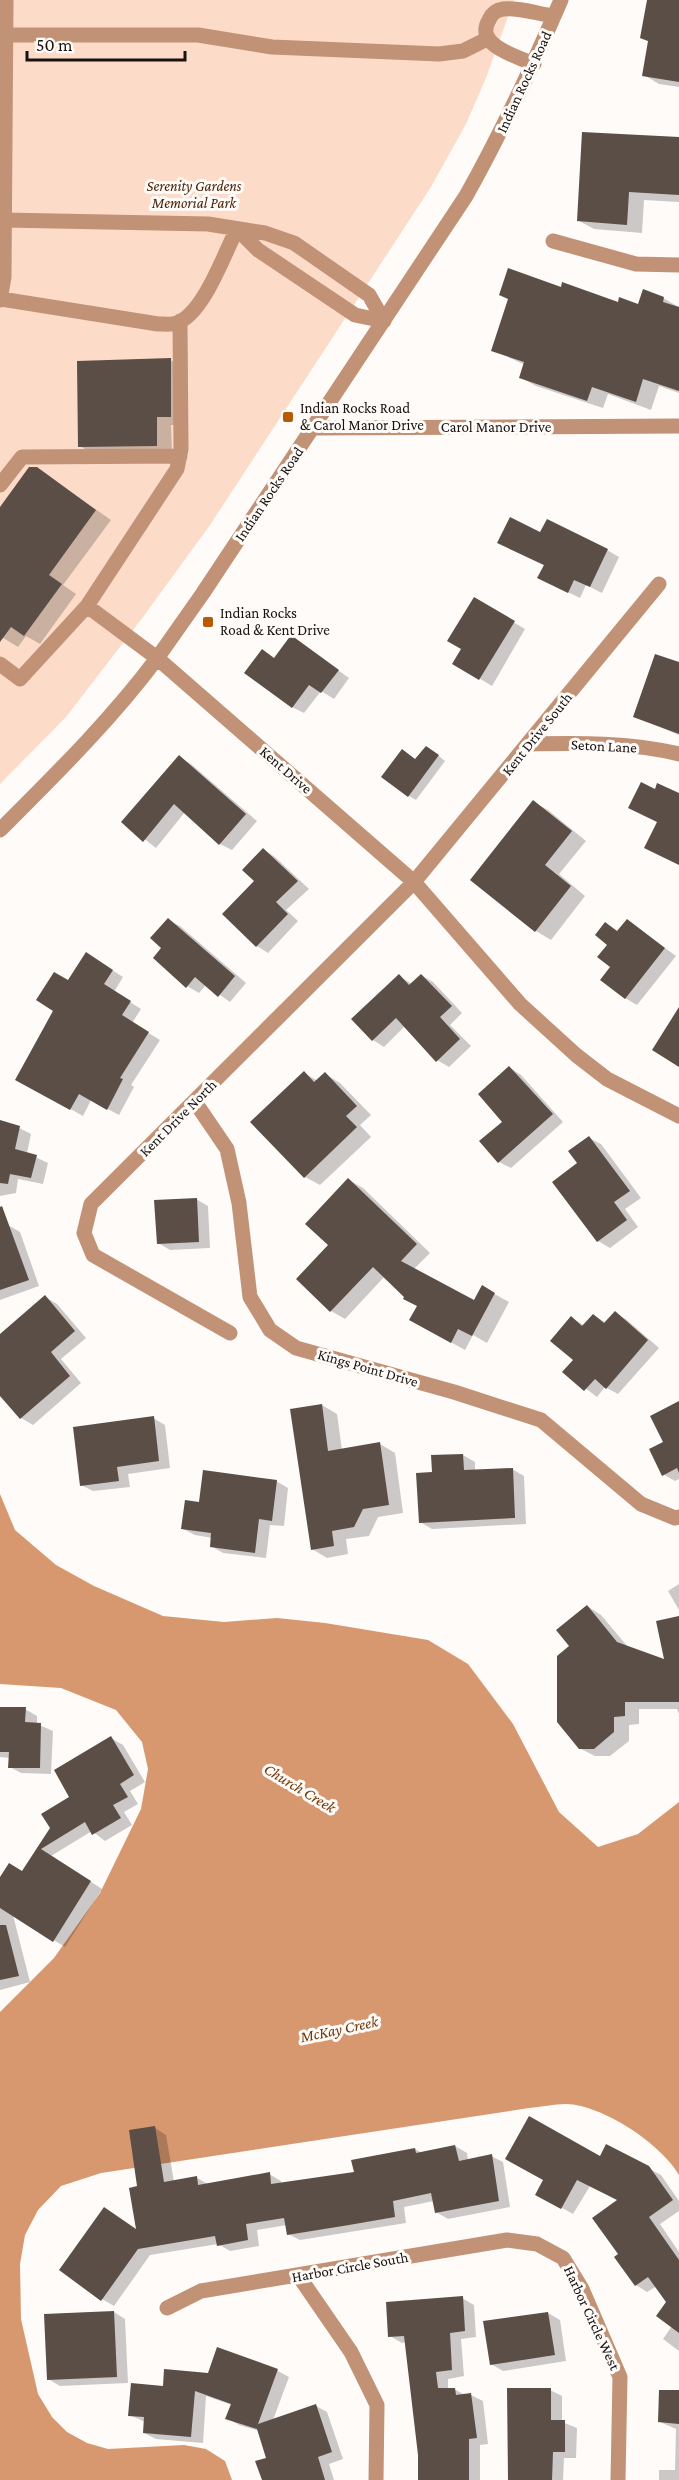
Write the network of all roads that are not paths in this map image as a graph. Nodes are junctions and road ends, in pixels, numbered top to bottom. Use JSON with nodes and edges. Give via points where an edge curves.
{"nodes":[{"id":1,"x":6,"y":0,"type":"edge"},
{"id":2,"x":561,"y":0,"type":"edge"},
{"id":3,"x":554,"y":16,"type":"junction"},
{"id":4,"x":5,"y":35,"type":"junction"},
{"id":5,"x":487,"y":39,"type":"junction"},
{"id":6,"x":534,"y":64,"type":"junction"},
{"id":7,"x":4,"y":220,"type":"junction"},
{"id":8,"x":237,"y":229,"type":"junction"},
{"id":9,"x":553,"y":241,"type":"dead end"},
{"id":10,"x":679,"y":265,"type":"edge"},
{"id":11,"x":0,"y":299,"type":"edge"},
{"id":12,"x":180,"y":321,"type":"junction"},
{"id":13,"x":384,"y":321,"type":"junction"},
{"id":14,"x":679,"y":426,"type":"edge"},
{"id":15,"x":313,"y":428,"type":"junction"},
{"id":16,"x":180,"y":456,"type":"junction"},
{"id":17,"x":0,"y":485,"type":"edge"},
{"id":18,"x":659,"y":584,"type":"dead end"},
{"id":19,"x":87,"y":606,"type":"junction"},
{"id":20,"x":158,"y":658,"type":"junction"},
{"id":21,"x":0,"y":664,"type":"edge"},
{"id":22,"x":528,"y":744,"type":"junction"},
{"id":23,"x":679,"y":754,"type":"edge"},
{"id":24,"x":0,"y":830,"type":"edge"},
{"id":25,"x":414,"y":882,"type":"junction"},
{"id":26,"x":195,"y":1102,"type":"junction"},
{"id":27,"x":679,"y":1116,"type":"edge"},
{"id":28,"x":230,"y":1333,"type":"dead end"},
{"id":29,"x":679,"y":1517,"type":"edge"},
{"id":30,"x":537,"y":2244,"type":"joint"},
{"id":31,"x":298,"y":2275,"type":"junction"},
{"id":32,"x":167,"y":2308,"type":"dead end"},
{"id":33,"x":376,"y":2480,"type":"edge"},
{"id":34,"x":618,"y":2480,"type":"edge"}],
"edges":[{"from":1,"to":4,"type":"street"},
{"from":2,"to":3,"type":"street","name":"Indian Rocks Road"},
{"from":3,"to":5,"type":"street","via":[[504,9],[494,12],[484,31]]},
{"from":3,"to":6,"type":"street","name":"Indian Rocks Road"},
{"from":4,"to":5,"type":"street","via":[[198,35],[272,47],[438,54],[463,51]]},
{"from":4,"to":7,"type":"street"},
{"from":5,"to":6,"type":"street"},
{"from":6,"to":13,"type":"street","name":"Indian Rocks Road","via":[[466,196]]},
{"from":7,"to":8,"type":"street","via":[[208,224]]},
{"from":7,"to":11,"type":"street"},
{"from":8,"to":12,"type":"street","via":[[202,298]]},
{"from":8,"to":13,"type":"street","via":[[258,250],[355,315]]},
{"from":8,"to":13,"type":"street","via":[[294,243],[369,296]]},
{"from":9,"to":10,"type":"street","via":[[636,264]]},
{"from":11,"to":12,"type":"street","via":[[158,324]]},
{"from":12,"to":16,"type":"street"},
{"from":13,"to":15,"type":"street","name":"Indian Rocks Road"},
{"from":14,"to":15,"type":"street","name":"Carol Manor Drive"},
{"from":15,"to":20,"type":"street","name":"Indian Rocks Road"},
{"from":16,"to":17,"type":"street","via":[[22,457]]},
{"from":16,"to":19,"type":"street","via":[[177,469]]},
{"from":18,"to":22,"type":"street","name":"Kent Drive South"},
{"from":19,"to":20,"type":"street","name":"Kent Drive"},
{"from":19,"to":21,"type":"street","via":[[20,679]]},
{"from":20,"to":24,"type":"street","name":"Indian Rocks Road","via":[[72,758]]},
{"from":20,"to":25,"type":"street","name":"Kent Drive"},
{"from":22,"to":23,"type":"street","name":"Seton Lane","via":[[634,746]]},
{"from":22,"to":25,"type":"street","name":"Kent Drive South"},
{"from":25,"to":26,"type":"street","name":"Kent Drive North"},
{"from":25,"to":27,"type":"street","via":[[520,1004],[576,1055],[607,1079]]},
{"from":26,"to":28,"type":"street","name":"Kent Drive North","via":[[91,1204],[84,1233],[93,1256]]},
{"from":26,"to":29,"type":"street","name":"Kings Point Drive","via":[[227,1149],[239,1203],[250,1297],[270,1330],[296,1348],[541,1420],[642,1504]]},
{"from":30,"to":31,"type":"street","name":"Harbor Circle South","via":[[507,2240]]},
{"from":30,"to":34,"type":"street","name":"Harbor Circle West","via":[[563,2258],[582,2289],[620,2378]]},
{"from":31,"to":32,"type":"street","name":"Harbor Circle South","via":[[201,2291]]},
{"from":31,"to":33,"type":"street","via":[[351,2352],[377,2405]]}]}
